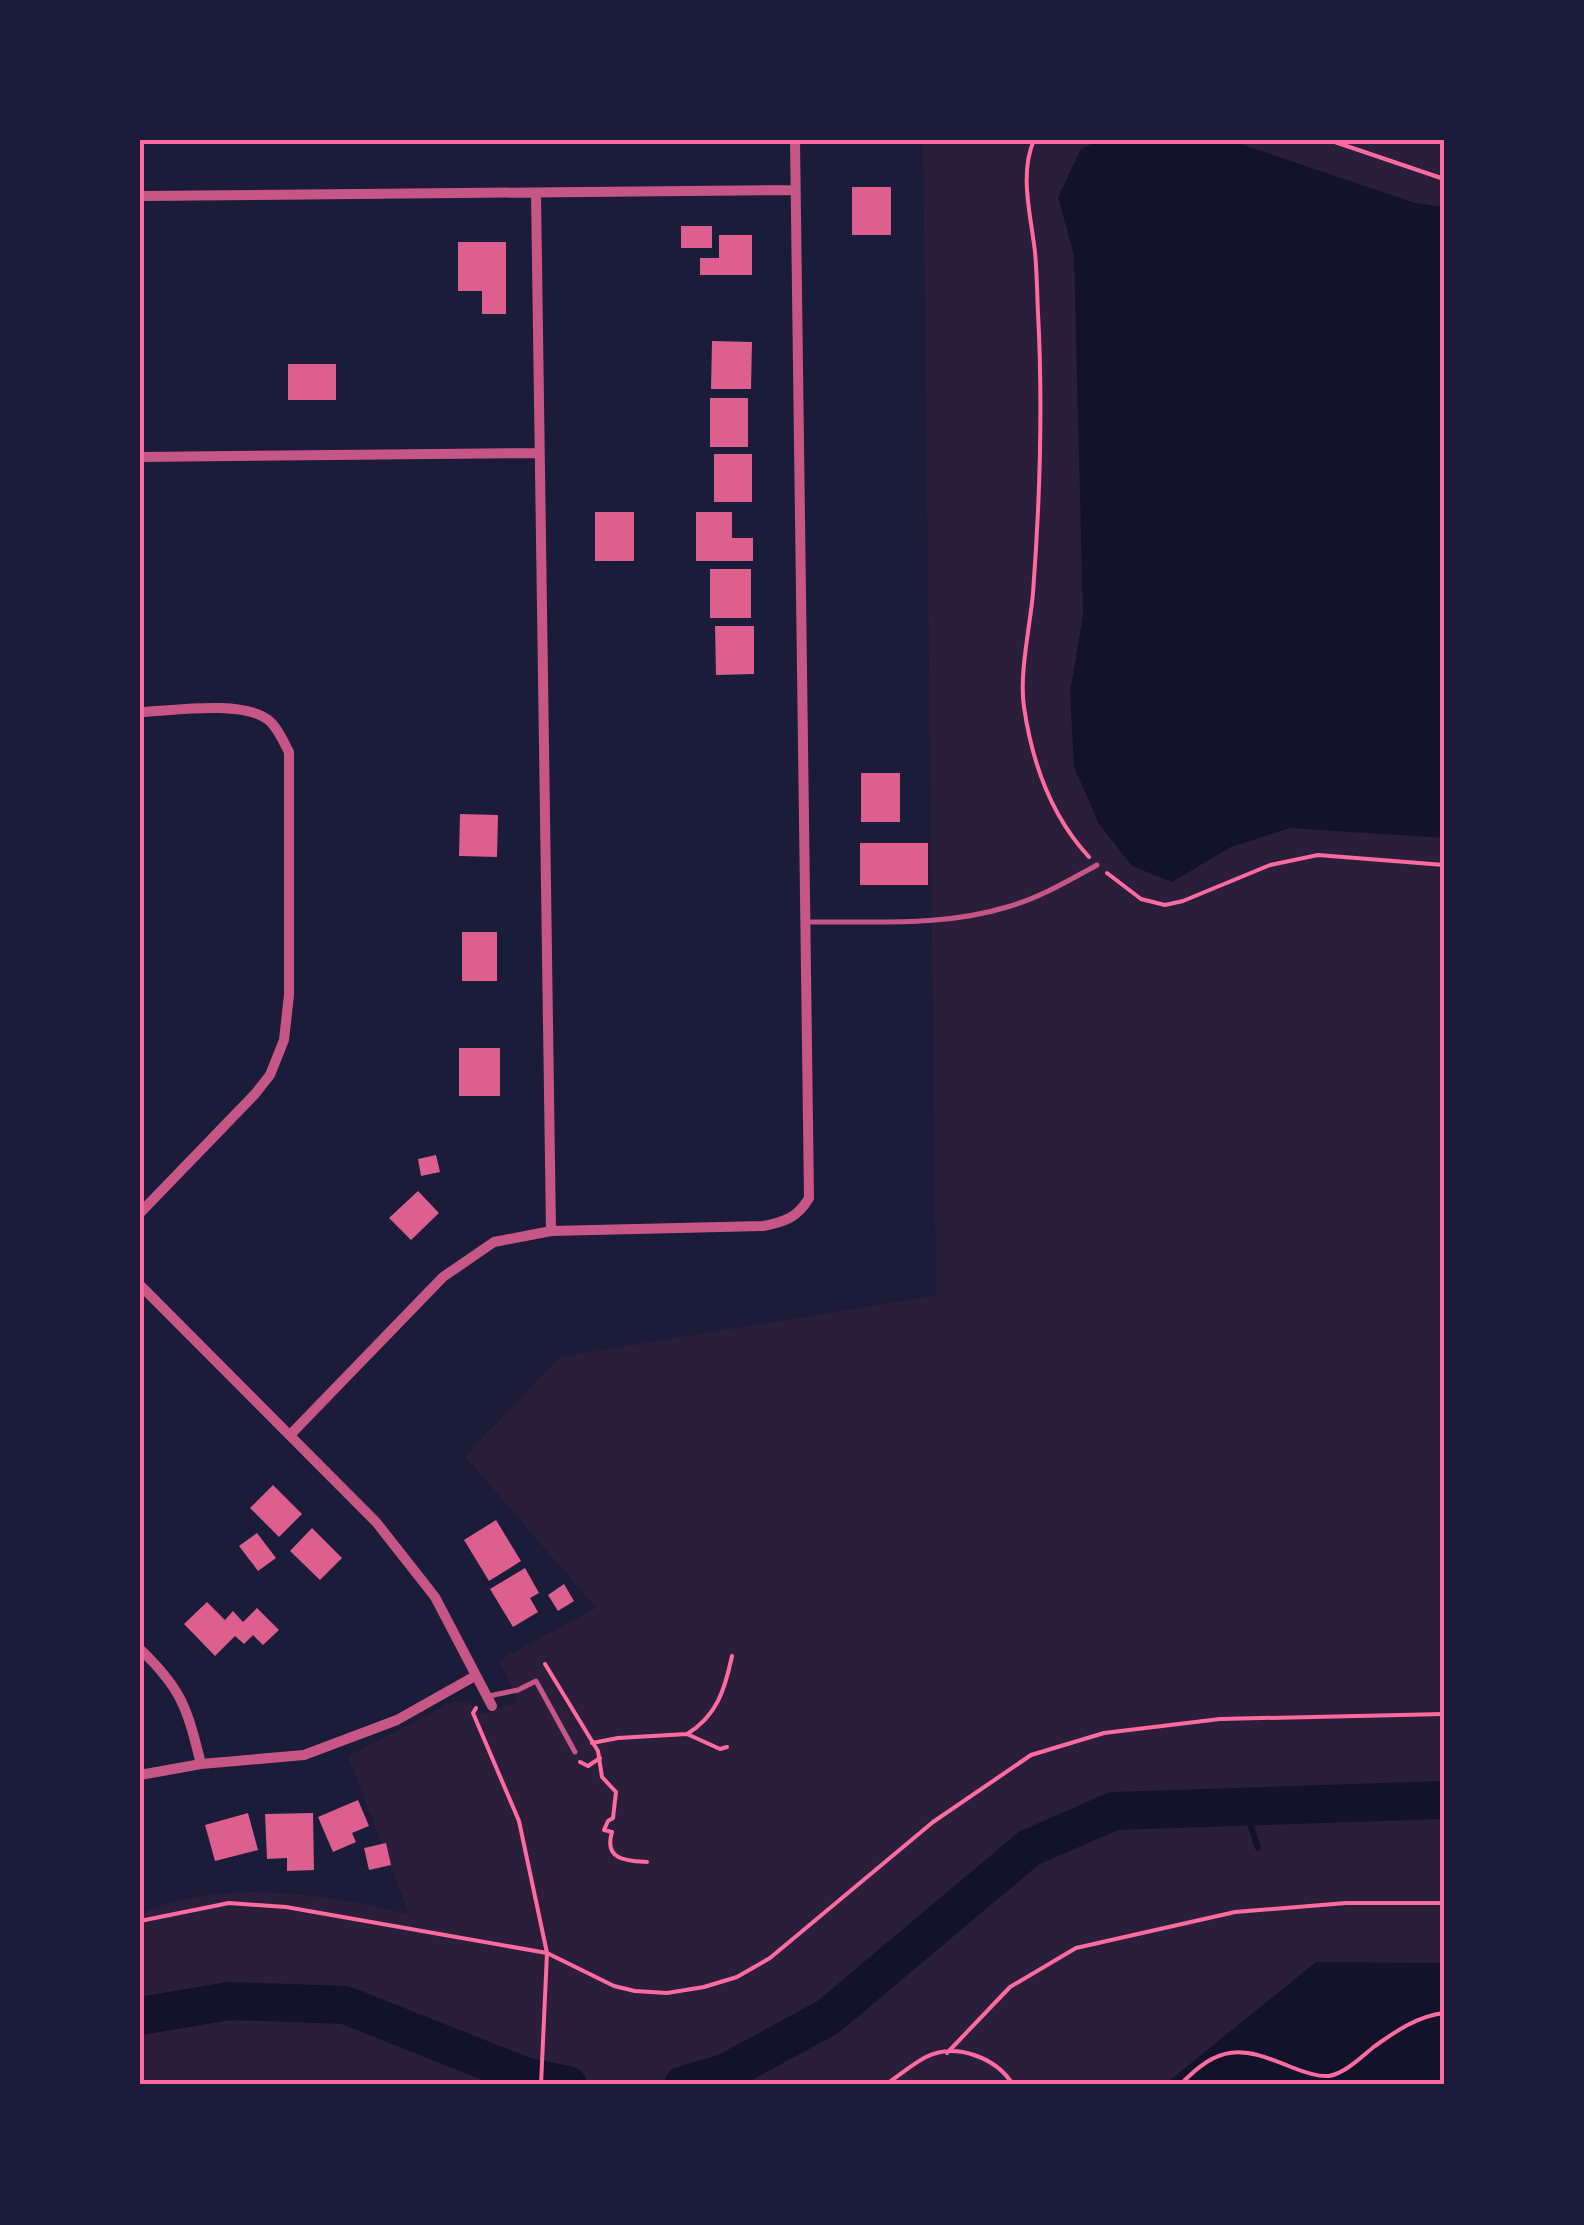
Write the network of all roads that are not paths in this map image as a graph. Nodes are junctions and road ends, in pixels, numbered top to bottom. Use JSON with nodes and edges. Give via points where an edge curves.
{"nodes":[{"id":1,"x":796,"y":140,"type":"edge"},
{"id":2,"x":795,"y":190,"type":"junction"},
{"id":3,"x":536,"y":193,"type":"junction"},
{"id":4,"x":140,"y":196,"type":"edge"},
{"id":5,"x":538,"y":453,"type":"junction"},
{"id":6,"x":140,"y":457,"type":"edge"},
{"id":7,"x":140,"y":712,"type":"edge"},
{"id":8,"x":1097,"y":865,"type":"road end"},
{"id":9,"x":807,"y":922,"type":"junction"},
{"id":10,"x":140,"y":1213,"type":"edge"},
{"id":11,"x":551,"y":1230,"type":"junction"},
{"id":12,"x":140,"y":1285,"type":"edge"},
{"id":13,"x":290,"y":1435,"type":"junction"},
{"id":14,"x":140,"y":1648,"type":"edge"},
{"id":15,"x":475,"y":1676,"type":"junction"},
{"id":16,"x":489,"y":1701,"type":"joint"},
{"id":17,"x":575,"y":1752,"type":"road end"},
{"id":18,"x":201,"y":1764,"type":"junction"},
{"id":19,"x":140,"y":1775,"type":"edge"}],
"edges":[{"from":1,"to":2,"type":"street"},
{"from":2,"to":3,"type":"street"},
{"from":2,"to":9,"type":"street"},
{"from":3,"to":4,"type":"street"},
{"from":3,"to":5,"type":"street"},
{"from":5,"to":6,"type":"street"},
{"from":5,"to":11,"type":"street"},
{"from":7,"to":10,"type":"street","via":[[238,709],[269,720],[289,752],[288,1020],[277,1061],[255,1094]]},
{"from":8,"to":9,"type":"lane","via":[[988,913]]},
{"from":9,"to":11,"type":"street","via":[[811,1174],[802,1210],[764,1226]]},
{"from":11,"to":13,"type":"street","via":[[494,1242],[458,1264]]},
{"from":12,"to":13,"type":"street"},
{"from":13,"to":15,"type":"street","via":[[408,1561],[435,1597]]},
{"from":14,"to":18,"type":"street","via":[[184,1700]]},
{"from":15,"to":16,"type":"street"},
{"from":15,"to":18,"type":"street","via":[[397,1720],[304,1756]]},
{"from":16,"to":17,"type":"lane","via":[[536,1680]]},
{"from":18,"to":19,"type":"street"}]}
